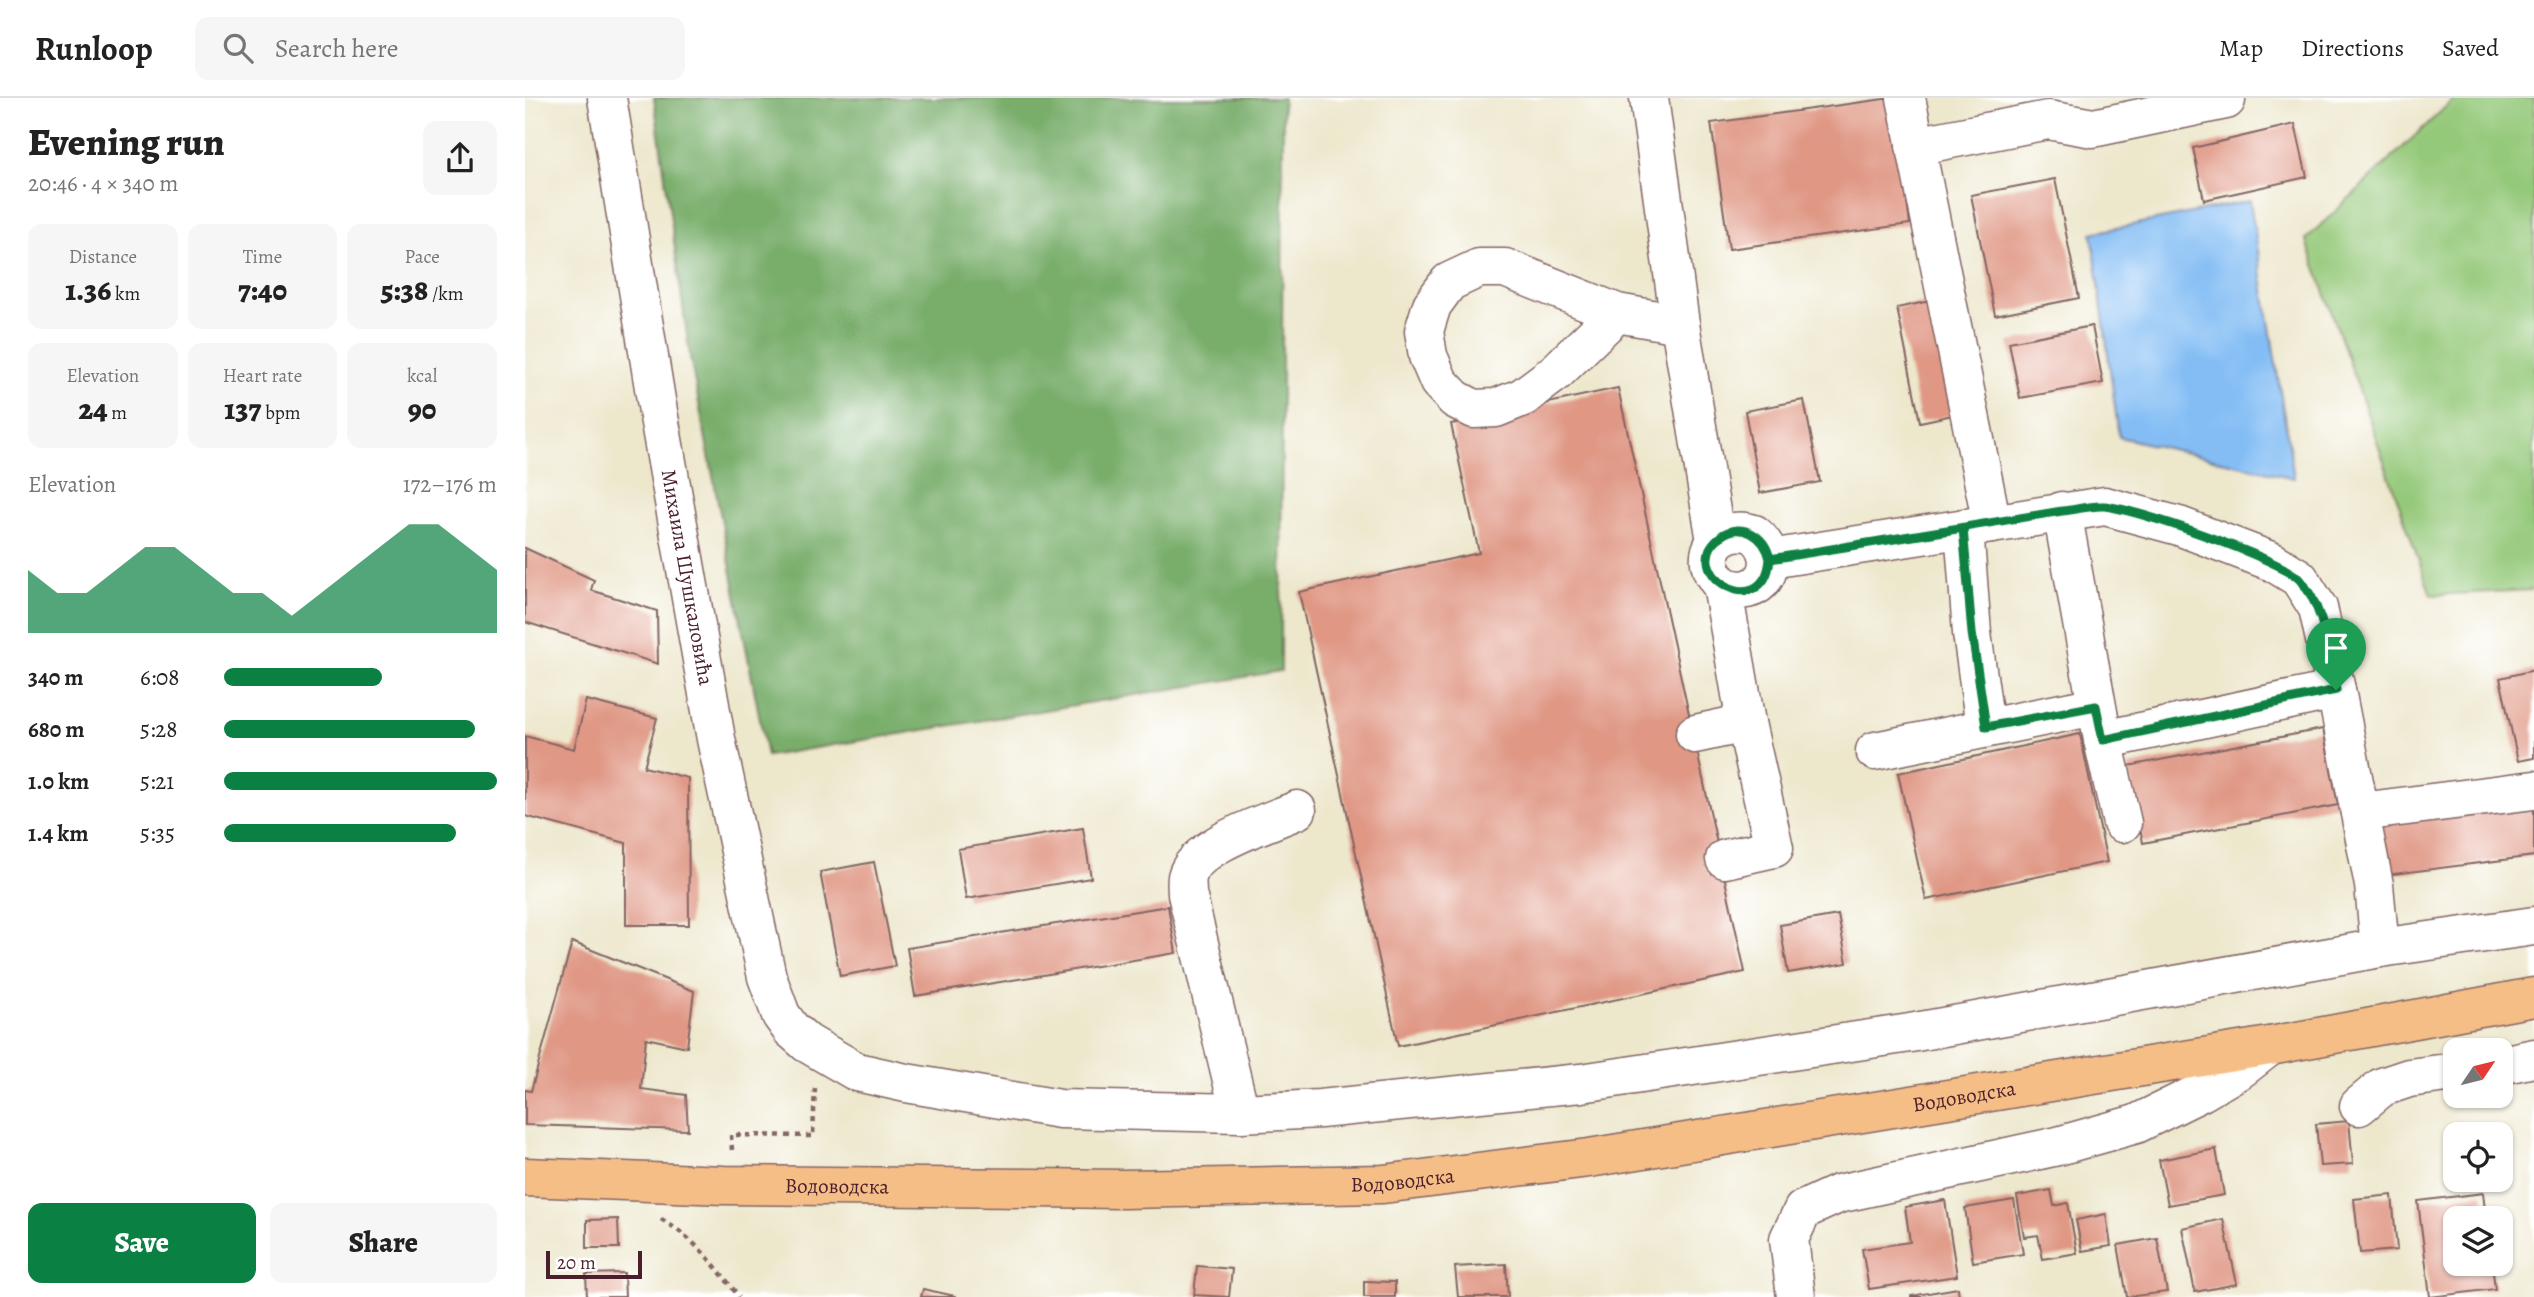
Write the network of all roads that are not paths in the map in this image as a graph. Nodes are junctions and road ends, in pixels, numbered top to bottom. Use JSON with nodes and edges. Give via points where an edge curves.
{"nodes":[{"id":1,"x":607,"y":98,"type":"edge"},
{"id":2,"x":1649,"y":98,"type":"edge"},
{"id":3,"x":1906,"y":98,"type":"edge"},
{"id":4,"x":2226,"y":100,"type":"edge"},
{"id":5,"x":1915,"y":146,"type":"junction"},
{"id":6,"x":1617,"y":313,"type":"junction"},
{"id":7,"x":1680,"y":324,"type":"junction"},
{"id":8,"x":2062,"y":511,"type":"junction"},
{"id":9,"x":1977,"y":526,"type":"junction"},
{"id":10,"x":1716,"y":541,"type":"junction"},
{"id":11,"x":1770,"y":559,"type":"junction"},
{"id":12,"x":1721,"y":585,"type":"junction"},
{"id":13,"x":2336,"y":690,"type":"junction"},
{"id":14,"x":1746,"y":723,"type":"junction"},
{"id":15,"x":2100,"y":723,"type":"junction"},
{"id":16,"x":1986,"y":727,"type":"junction"},
{"id":17,"x":1695,"y":734,"type":"dead end"},
{"id":18,"x":1875,"y":751,"type":"dead end"},
{"id":19,"x":2534,"y":790,"type":"edge"},
{"id":20,"x":1297,"y":810,"type":"dead end"},
{"id":21,"x":2360,"y":812,"type":"junction"},
{"id":22,"x":2122,"y":823,"type":"dead end"},
{"id":23,"x":1725,"y":859,"type":"dead end"},
{"id":24,"x":2534,"y":926,"type":"edge"},
{"id":25,"x":2380,"y":948,"type":"junction"},
{"id":26,"x":2534,"y":997,"type":"edge"},
{"id":27,"x":2270,"y":1046,"type":"junction"},
{"id":28,"x":2534,"y":1058,"type":"edge"},
{"id":29,"x":2513,"y":1062,"type":"edge"},
{"id":30,"x":2443,"y":1073,"type":"edge"},
{"id":31,"x":2359,"y":1106,"type":"dead end"},
{"id":32,"x":1240,"y":1113,"type":"junction"},
{"id":33,"x":525,"y":1177,"type":"edge"},
{"id":34,"x":1796,"y":1297,"type":"edge"}],
"edges":[{"from":1,"to":32,"type":"street","name":"Михаила Шушкаловића","via":[[716,739],[767,976],[781,1015],[807,1043],[857,1072],[906,1083],[1060,1109]]},
{"from":2,"to":7,"type":"street"},
{"from":3,"to":5,"type":"street"},
{"from":4,"to":5,"type":"street","via":[[2093,128],[2047,120]]},
{"from":5,"to":9,"type":"street"},
{"from":6,"to":6,"type":"street","via":[[1555,373],[1523,397],[1496,408],[1474,409],[1455,399],[1439,382],[1424,331],[1432,304],[1449,282],[1479,268],[1505,268]]},
{"from":6,"to":7,"type":"street"},
{"from":7,"to":10,"type":"street"},
{"from":8,"to":9,"type":"street"},
{"from":8,"to":13,"type":"street","via":[[2105,506],[2179,526],[2273,562],[2299,578],[2318,608]]},
{"from":8,"to":15,"type":"street"},
{"from":9,"to":11,"type":"street"},
{"from":9,"to":16,"type":"street","via":[[1972,633]]},
{"from":10,"to":11,"type":"street","via":[[1734,531],[1754,534],[1768,549]]},
{"from":10,"to":12,"type":"street","via":[[1710,569]]},
{"from":11,"to":12,"type":"street","via":[[1758,584],[1740,591]]},
{"from":12,"to":14,"type":"street"},
{"from":13,"to":15,"type":"street"},
{"from":13,"to":21,"type":"street"},
{"from":14,"to":17,"type":"street"},
{"from":14,"to":23,"type":"street","via":[[1774,848]]},
{"from":15,"to":16,"type":"street"},
{"from":15,"to":22,"type":"street"},
{"from":16,"to":18,"type":"street"},
{"from":19,"to":21,"type":"street"},
{"from":20,"to":32,"type":"street","via":[[1214,846],[1195,861],[1187,877],[1187,894]]},
{"from":21,"to":25,"type":"street"},
{"from":24,"to":25,"type":"street"},
{"from":25,"to":32,"type":"street","via":[[1910,1033],[1581,1083]]},
{"from":26,"to":27,"type":"main road","name":"Водоводска"},
{"from":27,"to":33,"type":"main road","name":"Водоводска","via":[[1589,1158],[1383,1184],[1111,1189],[724,1185]]},
{"from":27,"to":34,"type":"street","name":"Водоводска","via":[[2201,1093],[2136,1124],[2059,1146],[1838,1194],[1803,1210],[1789,1239]]},
{"from":28,"to":29,"type":"street"},
{"from":30,"to":31,"type":"street","via":[[2409,1077],[2382,1087]]}]}
